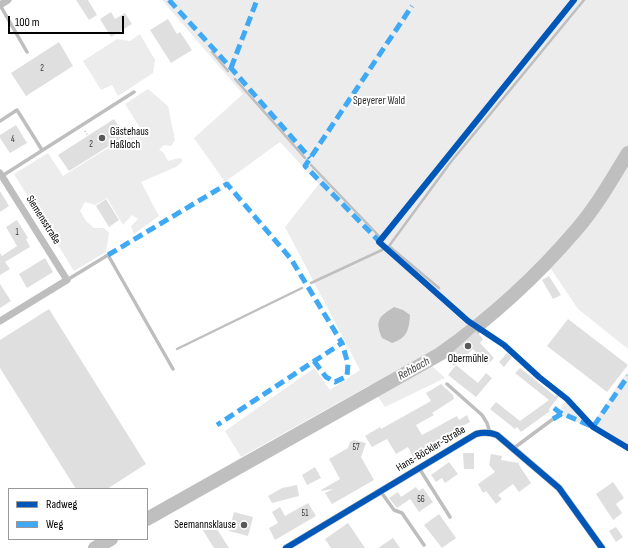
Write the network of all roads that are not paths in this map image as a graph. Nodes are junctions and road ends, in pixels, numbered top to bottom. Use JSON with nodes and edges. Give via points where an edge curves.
{"nodes":[{"id":1,"x":8,"y":0,"type":"edge"},
{"id":2,"x":0,"y":5,"type":"edge"},
{"id":3,"x":27,"y":52,"type":"dead end"},
{"id":4,"x":134,"y":92,"type":"dead end"},
{"id":5,"x":0,"y":121,"type":"edge"},
{"id":6,"x":42,"y":150,"type":"junction"},
{"id":7,"x":1,"y":174,"type":"edge"},
{"id":8,"x":67,"y":280,"type":"junction"},
{"id":9,"x":0,"y":321,"type":"edge"},
{"id":10,"x":173,"y":369,"type":"dead end"},
{"id":11,"x":447,"y":384,"type":"dead end"},
{"id":12,"x":553,"y":419,"type":"dead end"},
{"id":13,"x":490,"y":433,"type":"junction"},
{"id":14,"x":513,"y":449,"type":"junction"},
{"id":15,"x":420,"y":468,"type":"junction"},
{"id":16,"x":380,"y":491,"type":"junction"},
{"id":17,"x":450,"y":517,"type":"dead end"},
{"id":18,"x":424,"y":546,"type":"dead end"},
{"id":19,"x":286,"y":548,"type":"edge"},
{"id":20,"x":602,"y":548,"type":"edge"}],
"edges":[{"from":1,"to":2,"type":"street"},
{"from":2,"to":3,"type":"lane"},
{"from":4,"to":6,"type":"lane"},
{"from":5,"to":6,"type":"lane","via":[[17,110]]},
{"from":6,"to":7,"type":"lane"},
{"from":7,"to":8,"type":"street","name":"Siemensstraße"},
{"from":8,"to":9,"type":"street"},
{"from":8,"to":10,"type":"lane","via":[[108,255]]},
{"from":11,"to":13,"type":"lane","via":[[482,415]]},
{"from":12,"to":14,"type":"lane"},
{"from":13,"to":14,"type":"street","via":[[497,435]]},
{"from":13,"to":15,"type":"street","name":"Hans-Böckler-Straße","via":[[476,434]]},
{"from":14,"to":20,"type":"street","via":[[559,488]]},
{"from":15,"to":16,"type":"street","name":"Hans-Böckler-Straße"},
{"from":15,"to":17,"type":"lane"},
{"from":16,"to":18,"type":"lane","via":[[394,510],[402,513]]},
{"from":16,"to":19,"type":"street","name":"Hans-Böckler-Straße"}]}
